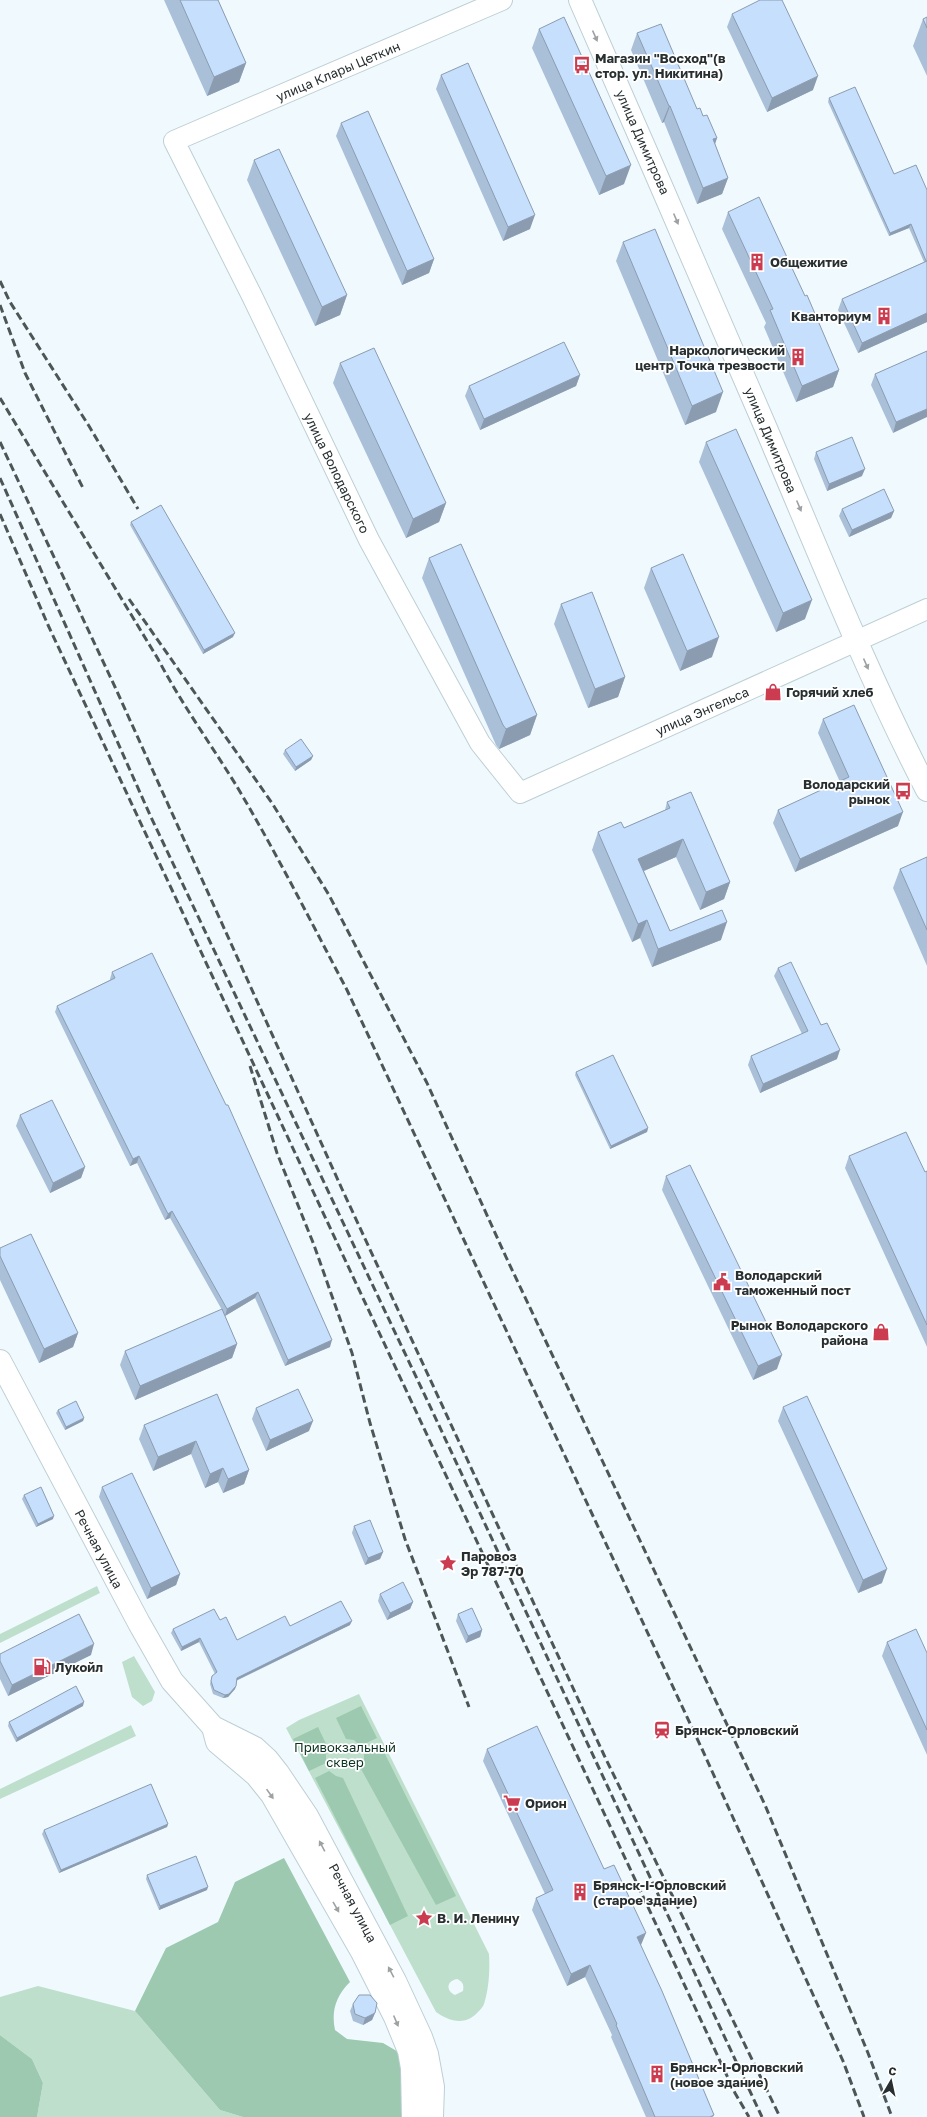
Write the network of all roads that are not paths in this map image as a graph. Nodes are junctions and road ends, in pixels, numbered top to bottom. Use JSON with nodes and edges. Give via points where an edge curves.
{"nodes":[{"id":1,"x":502,"y":0,"type":"edge"},
{"id":2,"x":580,"y":0,"type":"edge"},
{"id":3,"x":174,"y":142,"type":"joint"},
{"id":4,"x":927,"y":609,"type":"edge"},
{"id":5,"x":856,"y":640,"type":"junction"},
{"id":6,"x":927,"y":790,"type":"edge"},
{"id":7,"x":520,"y":793,"type":"joint"},
{"id":8,"x":0,"y":1361,"type":"edge"},
{"id":9,"x":213,"y":1727,"type":"junction"},
{"id":10,"x":413,"y":2117,"type":"edge"},
{"id":11,"x":432,"y":2117,"type":"edge"}],
"edges":[{"from":1,"to":3,"type":"street","name":"улица Клары Цеткин"},
{"from":2,"to":5,"type":"main road","name":"улица Димитрова","one_way":true,"via":[[668,198]]},
{"from":3,"to":7,"type":"street","name":"улица Володарского","via":[[370,540],[480,743]]},
{"from":4,"to":5,"type":"street","name":"улица Энгельса"},
{"from":5,"to":6,"type":"main road","name":"улица Димитрова","one_way":true,"via":[[898,734]]},
{"from":5,"to":7,"type":"street","name":"улица Энгельса"},
{"from":8,"to":9,"type":"main road","name":"Речная улица","via":[[172,1681]]},
{"from":9,"to":10,"type":"main road","name":"Речная улица","one_way":true,"via":[[217,1742],[256,1775],[272,1795],[362,1952],[409,2051],[413,2080]]},
{"from":11,"to":9,"type":"main road","name":"Речная улица","one_way":true,"via":[[433,2087],[427,2054],[418,2030],[307,1816],[278,1773],[255,1748]]}]}
